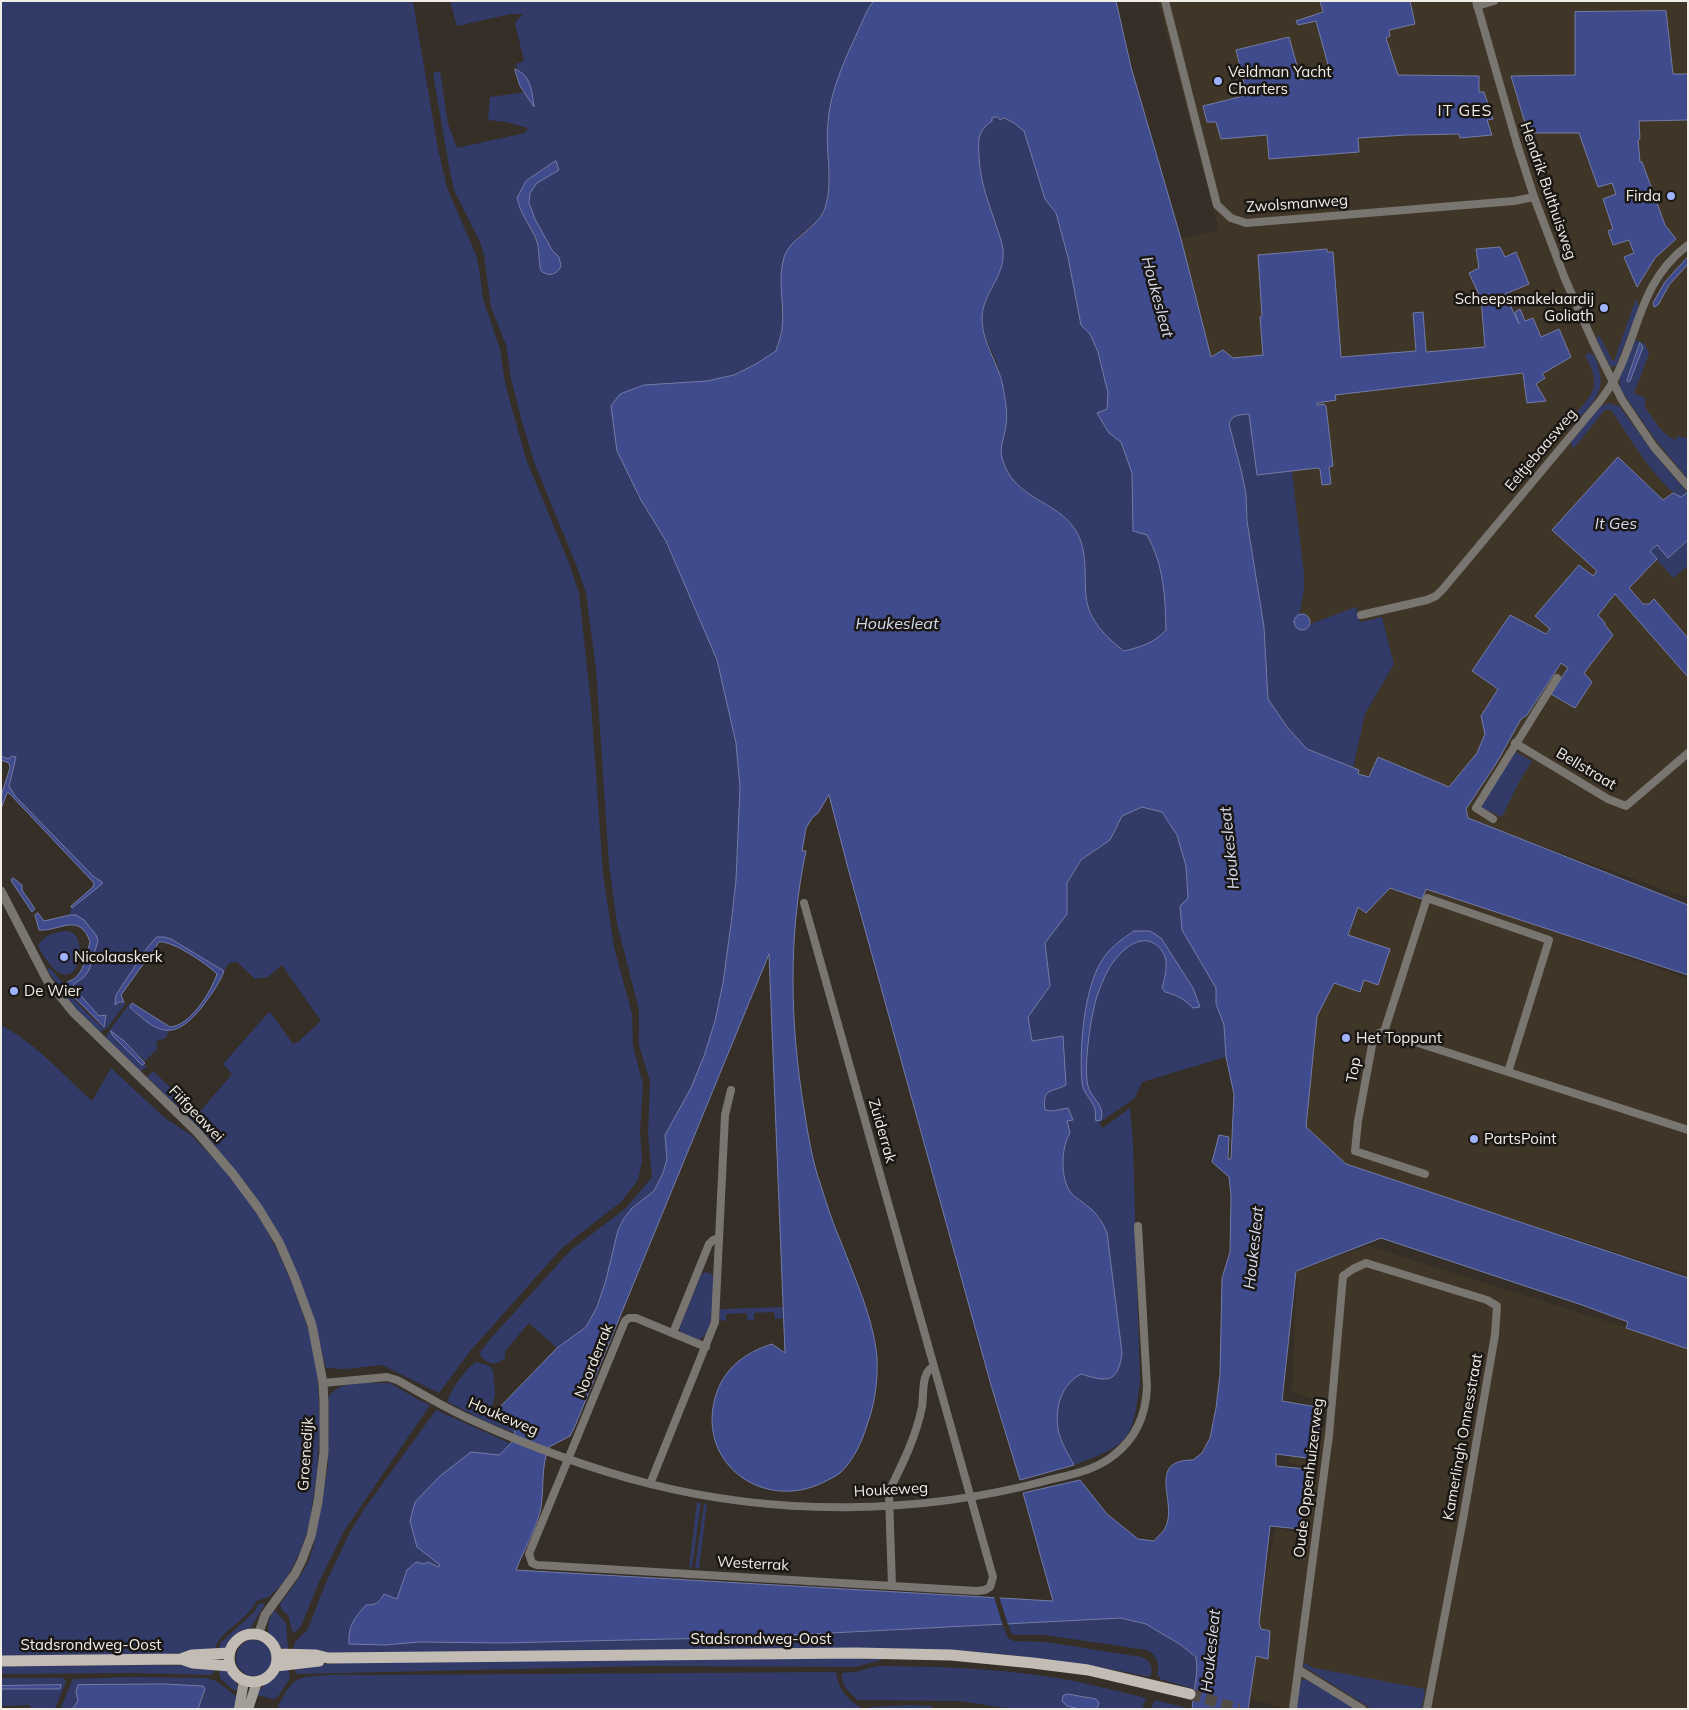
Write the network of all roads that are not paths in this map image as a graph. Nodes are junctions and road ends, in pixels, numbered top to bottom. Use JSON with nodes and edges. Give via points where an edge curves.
{"nodes":[{"id":1,"x":1165,"y":1,"type":"edge"},
{"id":2,"x":1494,"y":1,"type":"edge"},
{"id":3,"x":1476,"y":3,"type":"edge"},
{"id":4,"x":1534,"y":197,"type":"junction"},
{"id":5,"x":1688,"y":246,"type":"edge"},
{"id":6,"x":1612,"y":383,"type":"junction"},
{"id":7,"x":1688,"y":486,"type":"edge"},
{"id":8,"x":1361,"y":615,"type":"dead end"},
{"id":9,"x":1556,"y":678,"type":"dead end"},
{"id":10,"x":1515,"y":743,"type":"junction"},
{"id":11,"x":1688,"y":753,"type":"edge"},
{"id":12,"x":1493,"y":819,"type":"dead end"},
{"id":13,"x":1,"y":891,"type":"edge"},
{"id":14,"x":804,"y":903,"type":"dead end"},
{"id":15,"x":1384,"y":1032,"type":"junction"},
{"id":16,"x":1508,"y":1072,"type":"junction"},
{"id":17,"x":731,"y":1090,"type":"dead end"},
{"id":18,"x":1688,"y":1130,"type":"edge"},
{"id":19,"x":1426,"y":1174,"type":"dead end"},
{"id":20,"x":1138,"y":1226,"type":"dead end"},
{"id":21,"x":719,"y":1238,"type":"junction"},
{"id":22,"x":1366,"y":1262,"type":"joint"},
{"id":23,"x":673,"y":1333,"type":"junction"},
{"id":24,"x":706,"y":1347,"type":"junction"},
{"id":25,"x":933,"y":1367,"type":"junction"},
{"id":26,"x":322,"y":1383,"type":"junction"},
{"id":27,"x":568,"y":1459,"type":"junction"},
{"id":28,"x":650,"y":1484,"type":"junction"},
{"id":29,"x":970,"y":1497,"type":"junction"},
{"id":30,"x":890,"y":1506,"type":"junction"},
{"id":31,"x":892,"y":1586,"type":"junction"},
{"id":32,"x":258,"y":1635,"type":"junction"},
{"id":33,"x":230,"y":1653,"type":"junction"},
{"id":34,"x":277,"y":1654,"type":"junction"},
{"id":35,"x":328,"y":1658,"type":"junction"},
{"id":36,"x":181,"y":1659,"type":"junction"},
{"id":37,"x":1,"y":1661,"type":"edge"},
{"id":38,"x":230,"y":1666,"type":"junction"},
{"id":39,"x":276,"y":1666,"type":"junction"},
{"id":40,"x":1299,"y":1670,"type":"junction"},
{"id":41,"x":244,"y":1681,"type":"junction"},
{"id":42,"x":257,"y":1682,"type":"junction"},
{"id":43,"x":1190,"y":1694,"type":"tunnel mouth"},
{"id":44,"x":239,"y":1709,"type":"edge"},
{"id":45,"x":248,"y":1709,"type":"edge"},
{"id":46,"x":1293,"y":1709,"type":"edge"},
{"id":47,"x":1362,"y":1709,"type":"edge"},
{"id":48,"x":1427,"y":1709,"type":"edge"}],
"edges":[{"from":1,"to":4,"type":"street","name":"Zwolsmanweg","via":[[1217,205],[1231,218],[1246,224]]},
{"from":2,"to":3,"type":"street"},
{"from":3,"to":4,"type":"street","name":"Hendrik Bulthuisweg"},
{"from":4,"to":6,"type":"street","name":"Hendrik Bulthuisweg","via":[[1565,279]]},
{"from":5,"to":6,"type":"street","name":"Eeltjebaasweg","via":[[1663,270],[1647,295]]},
{"from":6,"to":7,"type":"street","name":"Hendrik Bulthuisweg","via":[[1645,434]]},
{"from":6,"to":8,"type":"street","name":"Eeltjebaasweg","via":[[1436,596]]},
{"from":9,"to":10,"type":"street"},
{"from":10,"to":11,"type":"street","name":"Bellstraat","via":[[1608,799],[1626,806]]},
{"from":10,"to":12,"type":"street","via":[[1476,808]]},
{"from":13,"to":26,"type":"street","name":"Fiifgeawei","via":[[47,980],[73,1012],[197,1132],[259,1209],[279,1242],[312,1325]]},
{"from":14,"to":25,"type":"street","name":"Zuiderrak"},
{"from":15,"to":16,"type":"street"},
{"from":15,"to":16,"type":"street","name":"Top","via":[[1427,898],[1549,940]]},
{"from":15,"to":19,"type":"street","name":"Top","via":[[1376,1036],[1372,1045],[1355,1152]]},
{"from":16,"to":18,"type":"street"},
{"from":17,"to":21,"type":"street","via":[[726,1116]]},
{"from":20,"to":29,"type":"street","name":"Houkeweg","via":[[1146,1399],[1141,1421],[1130,1440],[1109,1460],[1090,1468],[1021,1488]]},
{"from":21,"to":23,"type":"street","via":[[709,1244]]},
{"from":21,"to":24,"type":"street","via":[[715,1322]]},
{"from":22,"to":40,"type":"street","name":"Oude Oppenhuizerweg","via":[[1343,1276],[1330,1435]]},
{"from":22,"to":48,"type":"street","name":"Kamerlingh Onnesstraat","via":[[1497,1306],[1492,1354]]},
{"from":23,"to":24,"type":"street","name":"Noorderrak"},
{"from":23,"to":27,"type":"street","name":"Noorderrak","via":[[636,1318],[625,1321]]},
{"from":24,"to":28,"type":"street"},
{"from":25,"to":29,"type":"street","name":"Zuiderrak"},
{"from":25,"to":30,"type":"street","via":[[926,1375],[918,1423],[891,1487]]},
{"from":26,"to":27,"type":"street","name":"Houkeweg","via":[[387,1377],[397,1380],[469,1419]]},
{"from":26,"to":32,"type":"street","name":"Groenedijk","via":[[324,1452],[311,1536],[296,1574],[268,1610]]},
{"from":27,"to":28,"type":"street","name":"Houkeweg"},
{"from":27,"to":31,"type":"street","name":"Westerrak","via":[[529,1554],[532,1563],[537,1565]]},
{"from":28,"to":30,"type":"street","name":"Houkeweg","via":[[766,1503]]},
{"from":29,"to":30,"type":"street","name":"Houkeweg"},
{"from":29,"to":31,"type":"street","name":"Westerrak","via":[[993,1577],[990,1587],[978,1591]]},
{"from":30,"to":31,"type":"street"},
{"from":32,"to":33,"type":"main road","via":[[242,1637]]},
{"from":32,"to":34,"type":"main road","via":[[272,1644]]},
{"from":33,"to":36,"type":"main road","name":"Stadsrondweg-Oost","via":[[192,1655]]},
{"from":33,"to":38,"type":"main road"},
{"from":34,"to":35,"type":"main road","name":"Stadsrondweg-Oost"},
{"from":34,"to":39,"type":"main road"},
{"from":35,"to":39,"type":"main road","name":"Stadsrondweg-Oost"},
{"from":35,"to":43,"type":"main road","name":"Stadsrondweg-Oost","via":[[951,1655],[1088,1670]]},
{"from":36,"to":37,"type":"main road","name":"Stadsrondweg-Oost"},
{"from":36,"to":38,"type":"main road","name":"Stadsrondweg-Oost"},
{"from":38,"to":41,"type":"main road"},
{"from":39,"to":42,"type":"main road","via":[[269,1677]]},
{"from":40,"to":46,"type":"street","name":"Oude Oppenhuizerweg"},
{"from":40,"to":47,"type":"street"},
{"from":41,"to":42,"type":"main road"},
{"from":41,"to":44,"type":"main road"},
{"from":42,"to":45,"type":"main road"}]}
